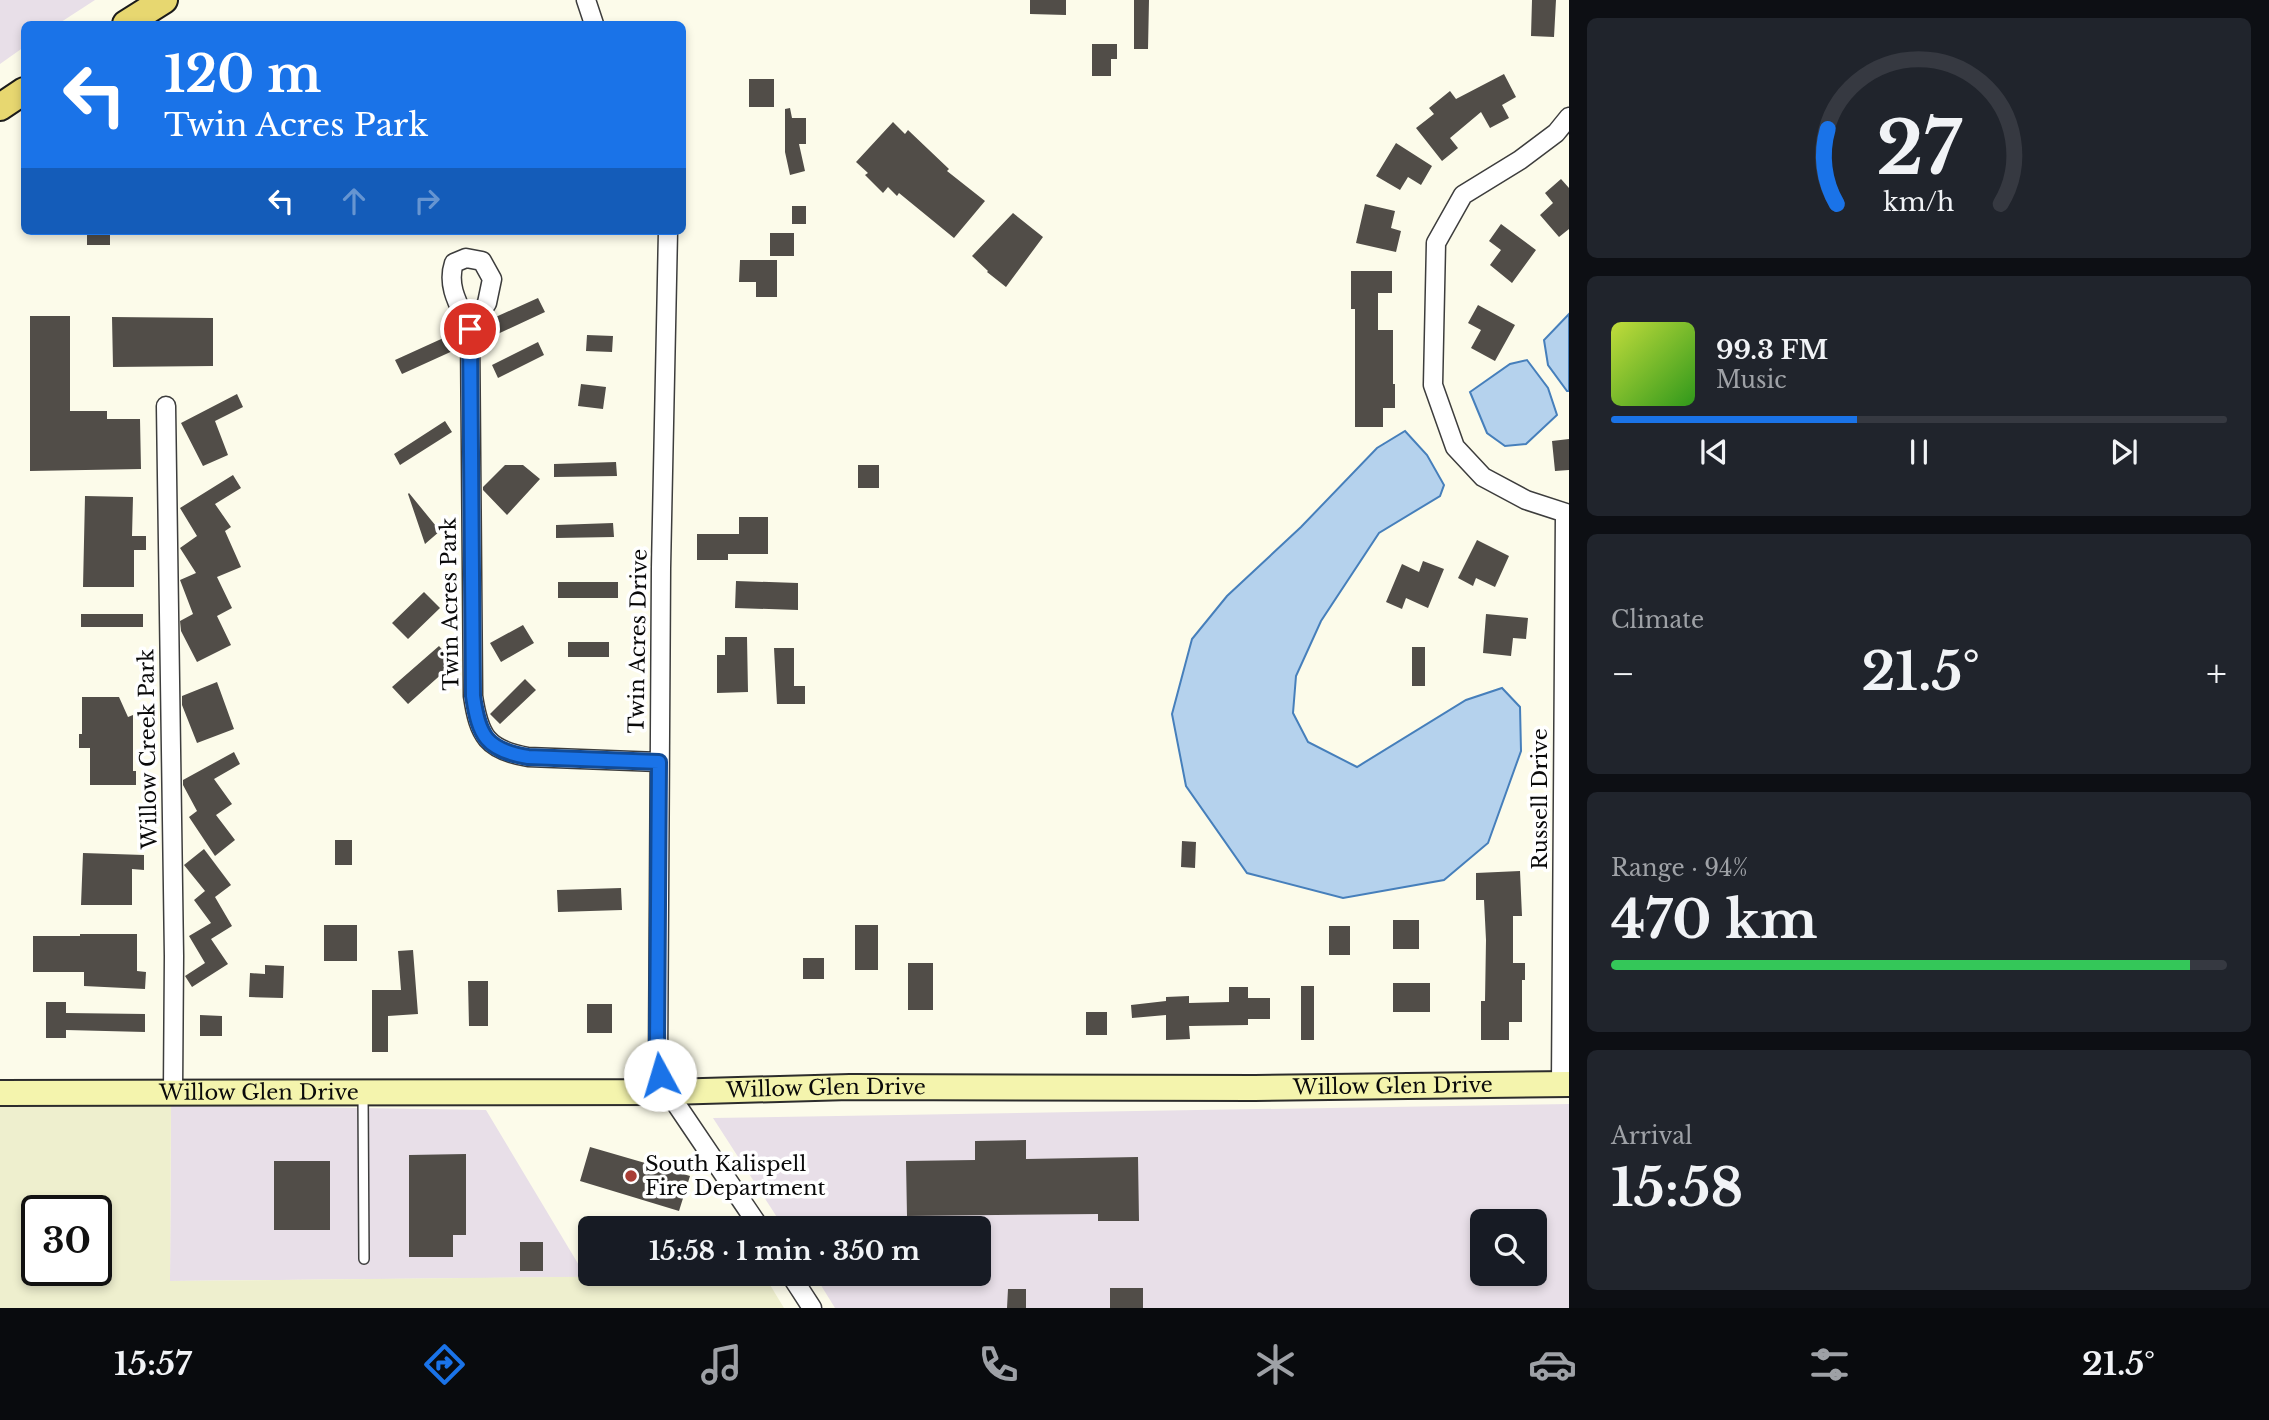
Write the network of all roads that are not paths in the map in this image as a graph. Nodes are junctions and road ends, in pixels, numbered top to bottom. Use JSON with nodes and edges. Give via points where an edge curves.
{"nodes":[{"id":1,"x":164,"y":0,"type":"edge"},
{"id":2,"x":586,"y":0,"type":"edge"},
{"id":3,"x":131,"y":21,"type":"edge"},
{"id":4,"x":593,"y":21,"type":"edge"},
{"id":5,"x":21,"y":93,"type":"edge"},
{"id":6,"x":0,"y":107,"type":"edge"},
{"id":7,"x":1569,"y":117,"type":"edge"},
{"id":8,"x":668,"y":235,"type":"edge"},
{"id":9,"x":470,"y":329,"type":"dead end"},
{"id":10,"x":166,"y":407,"type":"dead end"},
{"id":11,"x":1567,"y":514,"type":"edge"},
{"id":12,"x":659,"y":762,"type":"junction"},
{"id":13,"x":1566,"y":898,"type":"edge"},
{"id":14,"x":1565,"y":1084,"type":"edge"},
{"id":15,"x":173,"y":1091,"type":"junction"},
{"id":16,"x":363,"y":1091,"type":"junction"},
{"id":17,"x":668,"y":1092,"type":"junction"},
{"id":18,"x":0,"y":1093,"type":"edge"},
{"id":19,"x":752,"y":1216,"type":"edge"},
{"id":20,"x":364,"y":1259,"type":"dead end"},
{"id":21,"x":798,"y":1286,"type":"edge"},
{"id":22,"x":812,"y":1308,"type":"edge"}],
"edges":[{"from":1,"to":3,"type":"main road"},
{"from":2,"to":4,"type":"street"},
{"from":5,"to":6,"type":"main road"},
{"from":7,"to":11,"type":"street","via":[[1520,160],[1463,195],[1436,243],[1433,385],[1455,447],[1483,477],[1526,500]]},
{"from":8,"to":12,"type":"street","name":"Twin Acres Drive"},
{"from":9,"to":12,"type":"street","name":"Twin Acres Park","via":[[473,696],[480,730],[493,746],[511,754]]},
{"from":10,"to":15,"type":"street","name":"Willow Creek Park"},
{"from":11,"to":13,"type":"street","name":"Russell Drive"},
{"from":12,"to":17,"type":"street","name":"Twin Acres Drive","via":[[657,1047],[658,1067]]},
{"from":13,"to":14,"type":"street","name":"Russell Drive"},
{"from":14,"to":17,"type":"main road","name":"Willow Glen Drive"},
{"from":15,"to":16,"type":"main road","name":"Willow Glen Drive"},
{"from":15,"to":18,"type":"main road","name":"Willow Glen Drive"},
{"from":16,"to":17,"type":"main road","name":"Willow Glen Drive"},
{"from":16,"to":20,"type":"lane"},
{"from":17,"to":19,"type":"street","name":"Twin Acres Drive"},
{"from":21,"to":22,"type":"street"}]}
